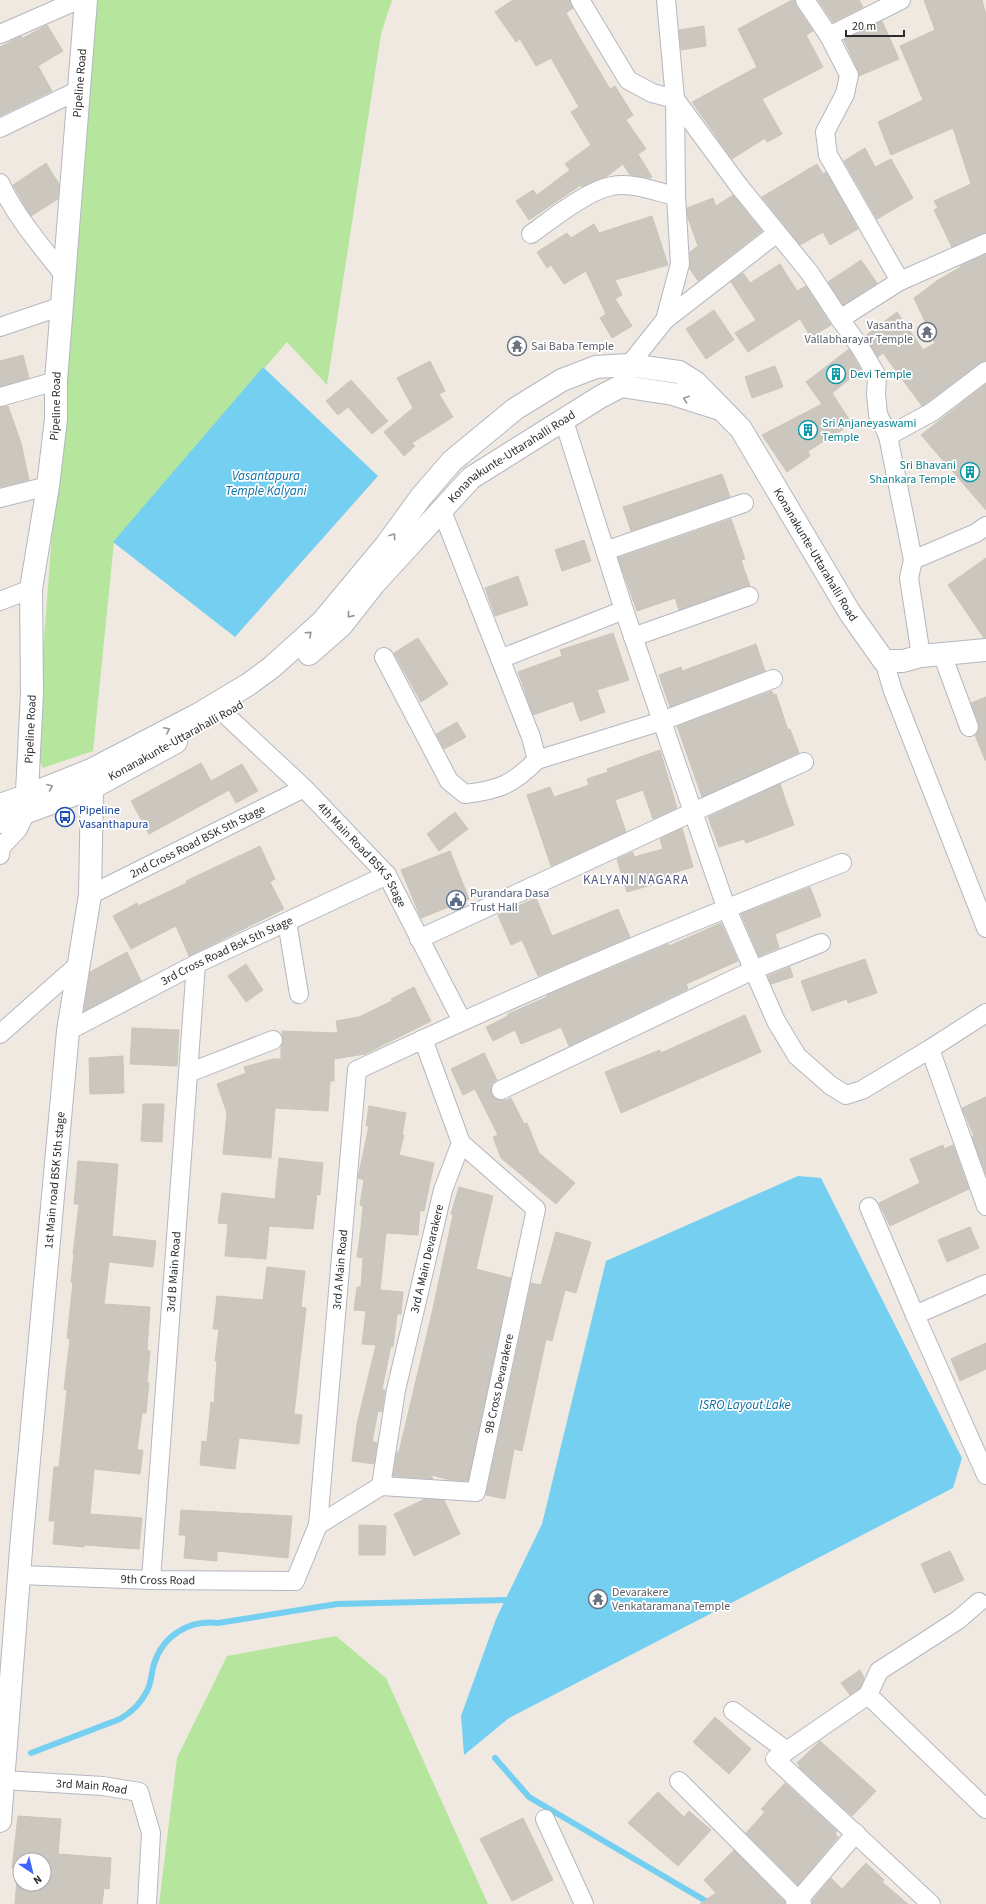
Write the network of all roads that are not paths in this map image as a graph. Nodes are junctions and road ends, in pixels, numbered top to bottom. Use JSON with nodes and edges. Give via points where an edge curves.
{"nodes":[{"id":1,"x":78,"y":0,"type":"edge"},
{"id":2,"x":86,"y":0,"type":"edge"},
{"id":3,"x":580,"y":0,"type":"edge"},
{"id":4,"x":666,"y":0,"type":"edge"},
{"id":5,"x":805,"y":0,"type":"edge"},
{"id":6,"x":901,"y":0,"type":"edge"},
{"id":7,"x":883,"y":4,"type":"edge"},
{"id":8,"x":0,"y":34,"type":"edge"},
{"id":9,"x":829,"y":36,"type":"junction"},
{"id":10,"x":79,"y":90,"type":"junction"},
{"id":11,"x":675,"y":100,"type":"junction"},
{"id":12,"x":0,"y":128,"type":"edge"},
{"id":13,"x":0,"y":183,"type":"edge"},
{"id":14,"x":676,"y":196,"type":"junction"},
{"id":15,"x":777,"y":233,"type":"junction"},
{"id":16,"x":531,"y":234,"type":"dead end"},
{"id":17,"x":986,"y":243,"type":"edge"},
{"id":18,"x":64,"y":275,"type":"junction"},
{"id":19,"x":900,"y":281,"type":"junction"},
{"id":20,"x":62,"y":306,"type":"junction"},
{"id":21,"x":840,"y":319,"type":"junction"},
{"id":22,"x":665,"y":320,"type":"junction"},
{"id":23,"x":0,"y":327,"type":"edge"},
{"id":24,"x":629,"y":365,"type":"junction"},
{"id":25,"x":986,"y":371,"type":"edge"},
{"id":26,"x":56,"y":382,"type":"junction"},
{"id":27,"x":621,"y":386,"type":"junction"},
{"id":28,"x":0,"y":397,"type":"edge"},
{"id":29,"x":724,"y":410,"type":"junction"},
{"id":30,"x":564,"y":421,"type":"junction"},
{"id":31,"x":888,"y":436,"type":"junction"},
{"id":32,"x":452,"y":461,"type":"junction"},
{"id":33,"x":472,"y":478,"type":"junction"},
{"id":34,"x":48,"y":486,"type":"junction"},
{"id":35,"x":0,"y":498,"type":"edge"},
{"id":36,"x":744,"y":503,"type":"dead end"},
{"id":37,"x":442,"y":511,"type":"junction"},
{"id":38,"x":986,"y":526,"type":"edge"},
{"id":39,"x":605,"y":551,"type":"junction"},
{"id":40,"x":912,"y":560,"type":"junction"},
{"id":41,"x":31,"y":589,"type":"junction"},
{"id":42,"x":749,"y":596,"type":"dead end"},
{"id":43,"x":0,"y":600,"type":"edge"},
{"id":44,"x":624,"y":610,"type":"junction"},
{"id":45,"x":633,"y":637,"type":"junction"},
{"id":46,"x":986,"y":650,"type":"edge"},
{"id":47,"x":932,"y":655,"type":"junction"},
{"id":48,"x":384,"y":657,"type":"dead end"},
{"id":49,"x":500,"y":658,"type":"junction"},
{"id":50,"x":884,"y":661,"type":"junction"},
{"id":51,"x":773,"y":679,"type":"dead end"},
{"id":52,"x":220,"y":710,"type":"junction"},
{"id":53,"x":662,"y":721,"type":"junction"},
{"id":54,"x":969,"y":727,"type":"dead end"},
{"id":55,"x":537,"y":760,"type":"junction"},
{"id":56,"x":804,"y":762,"type":"dead end"},
{"id":57,"x":91,"y":779,"type":"junction"},
{"id":58,"x":304,"y":788,"type":"junction"},
{"id":59,"x":26,"y":804,"type":"junction"},
{"id":60,"x":0,"y":805,"type":"edge"},
{"id":61,"x":693,"y":812,"type":"junction"},
{"id":62,"x":0,"y":822,"type":"edge"},
{"id":63,"x":0,"y":855,"type":"edge"},
{"id":64,"x":842,"y":863,"type":"dead end"},
{"id":65,"x":388,"y":875,"type":"junction"},
{"id":66,"x":90,"y":895,"type":"junction"},
{"id":67,"x":726,"y":907,"type":"junction"},
{"id":68,"x":287,"y":922,"type":"junction"},
{"id":69,"x":986,"y":928,"type":"edge"},
{"id":70,"x":419,"y":939,"type":"junction"},
{"id":71,"x":821,"y":943,"type":"dead end"},
{"id":72,"x":79,"y":964,"type":"junction"},
{"id":73,"x":196,"y":964,"type":"junction"},
{"id":74,"x":753,"y":970,"type":"junction"},
{"id":75,"x":299,"y":994,"type":"dead end"},
{"id":76,"x":986,"y":1013,"type":"edge"},
{"id":77,"x":462,"y":1021,"type":"junction"},
{"id":78,"x":68,"y":1030,"type":"junction"},
{"id":79,"x":0,"y":1034,"type":"edge"},
{"id":80,"x":423,"y":1039,"type":"junction"},
{"id":81,"x":272,"y":1040,"type":"dead end"},
{"id":82,"x":930,"y":1049,"type":"junction"},
{"id":83,"x":188,"y":1073,"type":"junction"},
{"id":84,"x":501,"y":1090,"type":"dead end"},
{"id":85,"x":461,"y":1143,"type":"junction"},
{"id":86,"x":986,"y":1206,"type":"edge"},
{"id":87,"x":869,"y":1207,"type":"dead end"},
{"id":88,"x":986,"y":1284,"type":"edge"},
{"id":89,"x":916,"y":1315,"type":"junction"},
{"id":90,"x":986,"y":1475,"type":"edge"},
{"id":91,"x":381,"y":1486,"type":"junction"},
{"id":92,"x":318,"y":1525,"type":"junction"},
{"id":93,"x":20,"y":1575,"type":"junction"},
{"id":94,"x":151,"y":1580,"type":"junction"},
{"id":95,"x":295,"y":1581,"type":"joint"},
{"id":96,"x":982,"y":1601,"type":"edge"},
{"id":97,"x":959,"y":1607,"type":"dead end"},
{"id":98,"x":868,"y":1695,"type":"junction"},
{"id":99,"x":733,"y":1711,"type":"dead end"},
{"id":100,"x":787,"y":1751,"type":"junction"},
{"id":101,"x":3,"y":1780,"type":"junction"},
{"id":102,"x":679,"y":1781,"type":"dead end"},
{"id":103,"x":986,"y":1809,"type":"edge"},
{"id":104,"x":545,"y":1819,"type":"dead end"},
{"id":105,"x":0,"y":1821,"type":"edge"},
{"id":106,"x":856,"y":1833,"type":"junction"},
{"id":107,"x":798,"y":1903,"type":"edge"},
{"id":108,"x":147,"y":1904,"type":"edge"},
{"id":109,"x":584,"y":1904,"type":"edge"},
{"id":110,"x":931,"y":1904,"type":"edge"}],
"edges":[{"from":1,"to":8,"type":"street"},
{"from":2,"to":10,"type":"main road","name":"Pipeline Road"},
{"from":3,"to":11,"type":"street","via":[[628,80],[652,93]]},
{"from":4,"to":11,"type":"street"},
{"from":5,"to":9,"type":"street"},
{"from":6,"to":7,"type":"street"},
{"from":7,"to":9,"type":"street"},
{"from":9,"to":19,"type":"street","via":[[849,75],[846,94],[825,132],[828,155]]},
{"from":10,"to":12,"type":"street"},
{"from":10,"to":18,"type":"main road","name":"Pipeline Road"},
{"from":11,"to":14,"type":"street"},
{"from":11,"to":15,"type":"street"},
{"from":13,"to":18,"type":"street","via":[[32,235]]},
{"from":14,"to":16,"type":"street","via":[[637,187],[613,186],[594,193]]},
{"from":14,"to":22,"type":"street","via":[[680,264]]},
{"from":15,"to":21,"type":"street","via":[[810,272]]},
{"from":15,"to":22,"type":"street"},
{"from":17,"to":19,"type":"street"},
{"from":18,"to":20,"type":"main road","name":"Pipeline Road"},
{"from":19,"to":21,"type":"street"},
{"from":20,"to":23,"type":"street"},
{"from":20,"to":26,"type":"main road","name":"Pipeline Road"},
{"from":21,"to":31,"type":"street","via":[[876,376],[878,414]]},
{"from":22,"to":24,"type":"street"},
{"from":24,"to":27,"type":"street"},
{"from":24,"to":29,"type":"main road","name":"Konanakunte-Uttarahalli Road","via":[[679,372],[695,382]]},
{"from":24,"to":32,"type":"main road","name":"Konanakunte-Uttarahalli Road","via":[[596,368],[562,380],[516,409]]},
{"from":25,"to":31,"type":"street","via":[[932,412]]},
{"from":26,"to":28,"type":"street"},
{"from":26,"to":34,"type":"main road","name":"Pipeline Road","via":[[56,419]]},
{"from":29,"to":27,"type":"main road","one_way":true,"via":[[673,394]]},
{"from":27,"to":30,"type":"main road","name":"Konanakunte-Uttarahalli Road"},
{"from":29,"to":50,"type":"main road","name":"Konanakunte-Uttarahalli Road","via":[[741,429],[850,613]]},
{"from":30,"to":33,"type":"main road","name":"Konanakunte-Uttarahalli Road"},
{"from":30,"to":39,"type":"street"},
{"from":31,"to":40,"type":"street"},
{"from":32,"to":33,"type":"main road"},
{"from":52,"to":32,"type":"main road","name":"Konanakunte-Uttarahalli Road","one_way":true,"via":[[319,625]]},
{"from":33,"to":37,"type":"main road","name":"Konanakunte-Uttarahalli Road"},
{"from":34,"to":35,"type":"street"},
{"from":34,"to":41,"type":"main road","name":"Pipeline Road"},
{"from":36,"to":39,"type":"street"},
{"from":37,"to":49,"type":"street"},
{"from":37,"to":52,"type":"main road","name":"Konanakunte-Uttarahalli Road","one_way":true,"via":[[374,584],[341,626],[254,697]]},
{"from":38,"to":40,"type":"street","via":[[976,533]]},
{"from":39,"to":44,"type":"street"},
{"from":40,"to":47,"type":"street","via":[[910,578]]},
{"from":41,"to":43,"type":"street"},
{"from":41,"to":59,"type":"main road","name":"Pipeline Road","via":[[32,693]]},
{"from":42,"to":45,"type":"street"},
{"from":44,"to":45,"type":"street"},
{"from":44,"to":49,"type":"street"},
{"from":45,"to":53,"type":"street"},
{"from":46,"to":47,"type":"main road"},
{"from":47,"to":50,"type":"main road","via":[[903,661]]},
{"from":47,"to":54,"type":"street"},
{"from":48,"to":55,"type":"street","via":[[450,781],[465,794],[492,791],[521,776]]},
{"from":49,"to":55,"type":"street","via":[[531,737]]},
{"from":50,"to":69,"type":"street","via":[[893,691]]},
{"from":51,"to":53,"type":"street"},
{"from":52,"to":57,"type":"main road"},
{"from":52,"to":58,"type":"street","name":"4th Main Road BSK 5 Stage"},
{"from":53,"to":55,"type":"street"},
{"from":53,"to":61,"type":"street"},
{"from":56,"to":61,"type":"street"},
{"from":57,"to":59,"type":"main road"},
{"from":57,"to":66,"type":"main road","name":"1st Main road BSK 5th stage"},
{"from":58,"to":65,"type":"street","name":"4th Main Road BSK 5 Stage"},
{"from":58,"to":66,"type":"street","name":"2nd Cross Road BSK 5th Stage"},
{"from":59,"to":60,"type":"main road"},
{"from":59,"to":62,"type":"main road"},
{"from":59,"to":63,"type":"street","via":[[18,829],[2,848]]},
{"from":61,"to":67,"type":"street"},
{"from":61,"to":70,"type":"street"},
{"from":64,"to":67,"type":"street","name":"3rd A Main Road"},
{"from":65,"to":68,"type":"street","name":"3rd Cross Road Bsk 5th Stage"},
{"from":65,"to":70,"type":"street","name":"4th Main Road BSK 5 Stage"},
{"from":66,"to":72,"type":"main road","name":"1st Main road BSK 5th stage"},
{"from":67,"to":74,"type":"street"},
{"from":67,"to":77,"type":"street","name":"3rd A Main Road"},
{"from":68,"to":73,"type":"street","name":"3rd Cross Road Bsk 5th Stage"},
{"from":68,"to":75,"type":"street"},
{"from":70,"to":77,"type":"street","name":"4th Main Road BSK 5 Stage"},
{"from":71,"to":74,"type":"street"},
{"from":72,"to":78,"type":"main road","name":"1st Main road BSK 5th stage"},
{"from":72,"to":79,"type":"street"},
{"from":73,"to":78,"type":"street","name":"3rd Cross Road Bsk 5th Stage"},
{"from":73,"to":83,"type":"street","name":"3rd B Main Road"},
{"from":74,"to":82,"type":"street","via":[[776,1021],[797,1056],[830,1085],[846,1095],[862,1090]]},
{"from":74,"to":84,"type":"street"},
{"from":76,"to":82,"type":"street"},
{"from":77,"to":80,"type":"street","name":"3rd A Main Road"},
{"from":78,"to":93,"type":"main road","name":"1st Main road BSK 5th stage"},
{"from":80,"to":85,"type":"street"},
{"from":80,"to":92,"type":"street","name":"3rd A Main Road","via":[[357,1070]]},
{"from":81,"to":83,"type":"street"},
{"from":82,"to":86,"type":"street"},
{"from":83,"to":94,"type":"street","name":"3rd B Main Road"},
{"from":85,"to":91,"type":"street","name":"3rd A Main Devarakere","via":[[443,1190],[396,1390]]},
{"from":85,"to":91,"type":"street","name":"9B Cross Devarakere","via":[[536,1209],[476,1492]]},
{"from":87,"to":89,"type":"street"},
{"from":88,"to":89,"type":"street"},
{"from":89,"to":90,"type":"street"},
{"from":91,"to":92,"type":"street"},
{"from":92,"to":95,"type":"street","name":"3rd A Main Road"},
{"from":93,"to":94,"type":"street","name":"9th Cross Road"},
{"from":93,"to":101,"type":"main road","name":"1st Main road BSK 5th stage"},
{"from":94,"to":95,"type":"street","name":"9th Cross Road"},
{"from":96,"to":97,"type":"street"},
{"from":96,"to":98,"type":"street","via":[[958,1620],[879,1671]]},
{"from":98,"to":100,"type":"street"},
{"from":98,"to":103,"type":"street"},
{"from":99,"to":100,"type":"street"},
{"from":100,"to":106,"type":"street","via":[[775,1759]]},
{"from":101,"to":105,"type":"main road","name":"1st Main road BSK 5th stage"},
{"from":101,"to":108,"type":"street","name":"3rd Main Road","via":[[103,1786],[139,1792],[151,1833]]},
{"from":102,"to":107,"type":"street"},
{"from":104,"to":109,"type":"street"},
{"from":106,"to":107,"type":"street"},
{"from":106,"to":110,"type":"street"}]}
